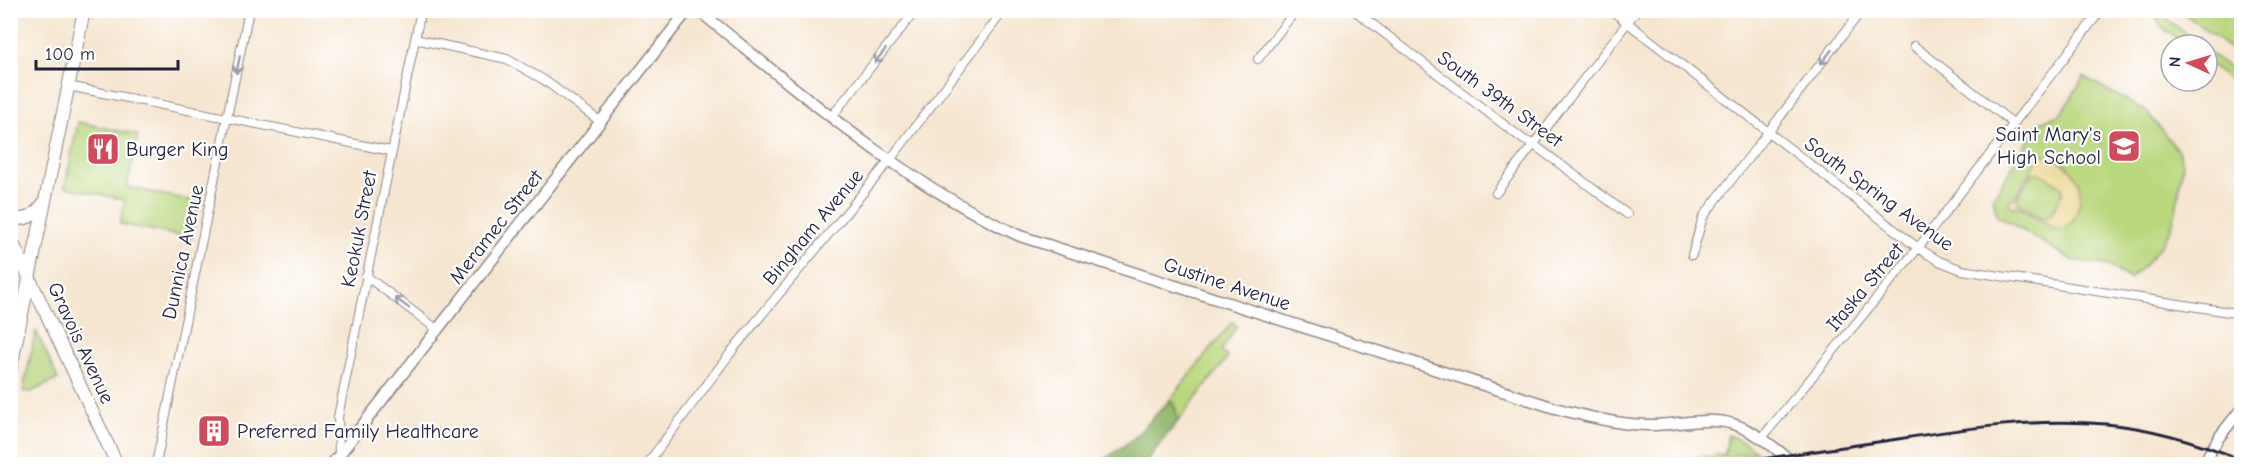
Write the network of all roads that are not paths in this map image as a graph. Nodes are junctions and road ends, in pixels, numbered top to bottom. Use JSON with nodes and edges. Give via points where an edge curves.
{"nodes":[{"id":1,"x":84,"y":10,"type":"edge"},
{"id":2,"x":249,"y":10,"type":"edge"},
{"id":3,"x":421,"y":10,"type":"edge"},
{"id":4,"x":688,"y":10,"type":"edge"},
{"id":5,"x":699,"y":10,"type":"edge"},
{"id":6,"x":916,"y":10,"type":"edge"},
{"id":7,"x":1004,"y":10,"type":"edge"},
{"id":8,"x":1296,"y":10,"type":"edge"},
{"id":9,"x":1354,"y":10,"type":"edge"},
{"id":10,"x":1611,"y":10,"type":"edge"},
{"id":11,"x":1637,"y":10,"type":"edge"},
{"id":12,"x":1862,"y":10,"type":"edge"},
{"id":13,"x":2101,"y":10,"type":"edge"},
{"id":14,"x":1628,"y":23,"type":"junction"},
{"id":15,"x":415,"y":39,"type":"junction"},
{"id":16,"x":1914,"y":46,"type":"dead end"},
{"id":17,"x":1258,"y":59,"type":"dead end"},
{"id":18,"x":68,"y":86,"type":"junction"},
{"id":19,"x":831,"y":116,"type":"junction"},
{"id":20,"x":227,"y":118,"type":"junction"},
{"id":21,"x":601,"y":122,"type":"junction"},
{"id":22,"x":2014,"y":124,"type":"junction"},
{"id":23,"x":1768,"y":132,"type":"junction"},
{"id":24,"x":1533,"y":144,"type":"junction"},
{"id":25,"x":392,"y":151,"type":"junction"},
{"id":26,"x":890,"y":160,"type":"junction"},
{"id":27,"x":1496,"y":193,"type":"dead end"},
{"id":28,"x":44,"y":203,"type":"junction"},
{"id":29,"x":1627,"y":214,"type":"dead end"},
{"id":30,"x":10,"y":217,"type":"edge"},
{"id":31,"x":10,"y":237,"type":"edge"},
{"id":32,"x":1918,"y":248,"type":"junction"},
{"id":33,"x":1692,"y":255,"type":"dead end"},
{"id":34,"x":366,"y":276,"type":"junction"},
{"id":35,"x":29,"y":279,"type":"junction"},
{"id":36,"x":2241,"y":314,"type":"edge"},
{"id":37,"x":438,"y":330,"type":"junction"},
{"id":38,"x":10,"y":372,"type":"edge"},
{"id":39,"x":2241,"y":408,"type":"edge"},
{"id":40,"x":1761,"y":439,"type":"junction"},
{"id":41,"x":342,"y":460,"type":"edge"},
{"id":42,"x":117,"y":465,"type":"edge"},
{"id":43,"x":156,"y":465,"type":"edge"},
{"id":44,"x":332,"y":465,"type":"edge"},
{"id":45,"x":647,"y":465,"type":"edge"},
{"id":46,"x":1795,"y":465,"type":"edge"},
{"id":47,"x":2203,"y":465,"type":"edge"}],
"edges":[{"from":1,"to":18,"type":"main road"},
{"from":2,"to":20,"type":"street","name":"Dunnica Avenue","one_way":true},
{"from":3,"to":15,"type":"street","name":"Keokuk Street"},
{"from":4,"to":21,"type":"street","name":"Meramec Street"},
{"from":5,"to":19,"type":"street","name":"Gustine Avenue"},
{"from":6,"to":19,"type":"street","one_way":true},
{"from":7,"to":26,"type":"street","name":"Bingham Avenue"},
{"from":8,"to":17,"type":"street"},
{"from":9,"to":24,"type":"street","name":"South 39th Street"},
{"from":10,"to":14,"type":"street","name":"South Spring Avenue"},
{"from":11,"to":14,"type":"street"},
{"from":12,"to":23,"type":"street","one_way":true},
{"from":13,"to":22,"type":"street","name":"Itaska Street"},
{"from":14,"to":23,"type":"street","name":"South Spring Avenue"},
{"from":14,"to":24,"type":"street"},
{"from":15,"to":21,"type":"street","via":[[507,59],[544,80]]},
{"from":15,"to":25,"type":"street","name":"Keokuk Street"},
{"from":16,"to":22,"type":"street"},
{"from":18,"to":20,"type":"street"},
{"from":18,"to":28,"type":"main road"},
{"from":19,"to":26,"type":"street","name":"Gustine Avenue"},
{"from":20,"to":25,"type":"street"},
{"from":20,"to":43,"type":"street","name":"Dunnica Avenue"},
{"from":21,"to":37,"type":"street","name":"Meramec Street"},
{"from":22,"to":32,"type":"street","name":"Itaska Street"},
{"from":23,"to":32,"type":"street","name":"South Spring Avenue"},
{"from":23,"to":33,"type":"street","via":[[1703,217]]},
{"from":24,"to":27,"type":"street"},
{"from":24,"to":29,"type":"street","name":"South 39th Street"},
{"from":25,"to":34,"type":"street","name":"Keokuk Street"},
{"from":26,"to":40,"type":"street","name":"Gustine Avenue","via":[[949,200],[1020,236],[1555,408],[1607,421],[1648,425],[1725,423]]},
{"from":26,"to":45,"type":"street","name":"Bingham Avenue","via":[[735,347]]},
{"from":28,"to":30,"type":"main road","via":[[25,219]]},
{"from":28,"to":35,"type":"main road"},
{"from":31,"to":35,"type":"main road","name":"Gravois Avenue"},
{"from":32,"to":36,"type":"street","name":"South Spring Avenue","via":[[1962,270]]},
{"from":32,"to":40,"type":"street","name":"Itaska Street"},
{"from":37,"to":34,"type":"street","one_way":true},
{"from":34,"to":41,"type":"street","name":"Keokuk Street","via":[[338,417]]},
{"from":35,"to":38,"type":"main road"},
{"from":35,"to":42,"type":"main road","name":"Gravois Avenue"},
{"from":37,"to":41,"type":"street","name":"Meramec Street"},
{"from":39,"to":47,"type":"street"},
{"from":40,"to":46,"type":"street","name":"Gustine Avenue"},
{"from":41,"to":44,"type":"street","name":"Meramec Street"}]}
